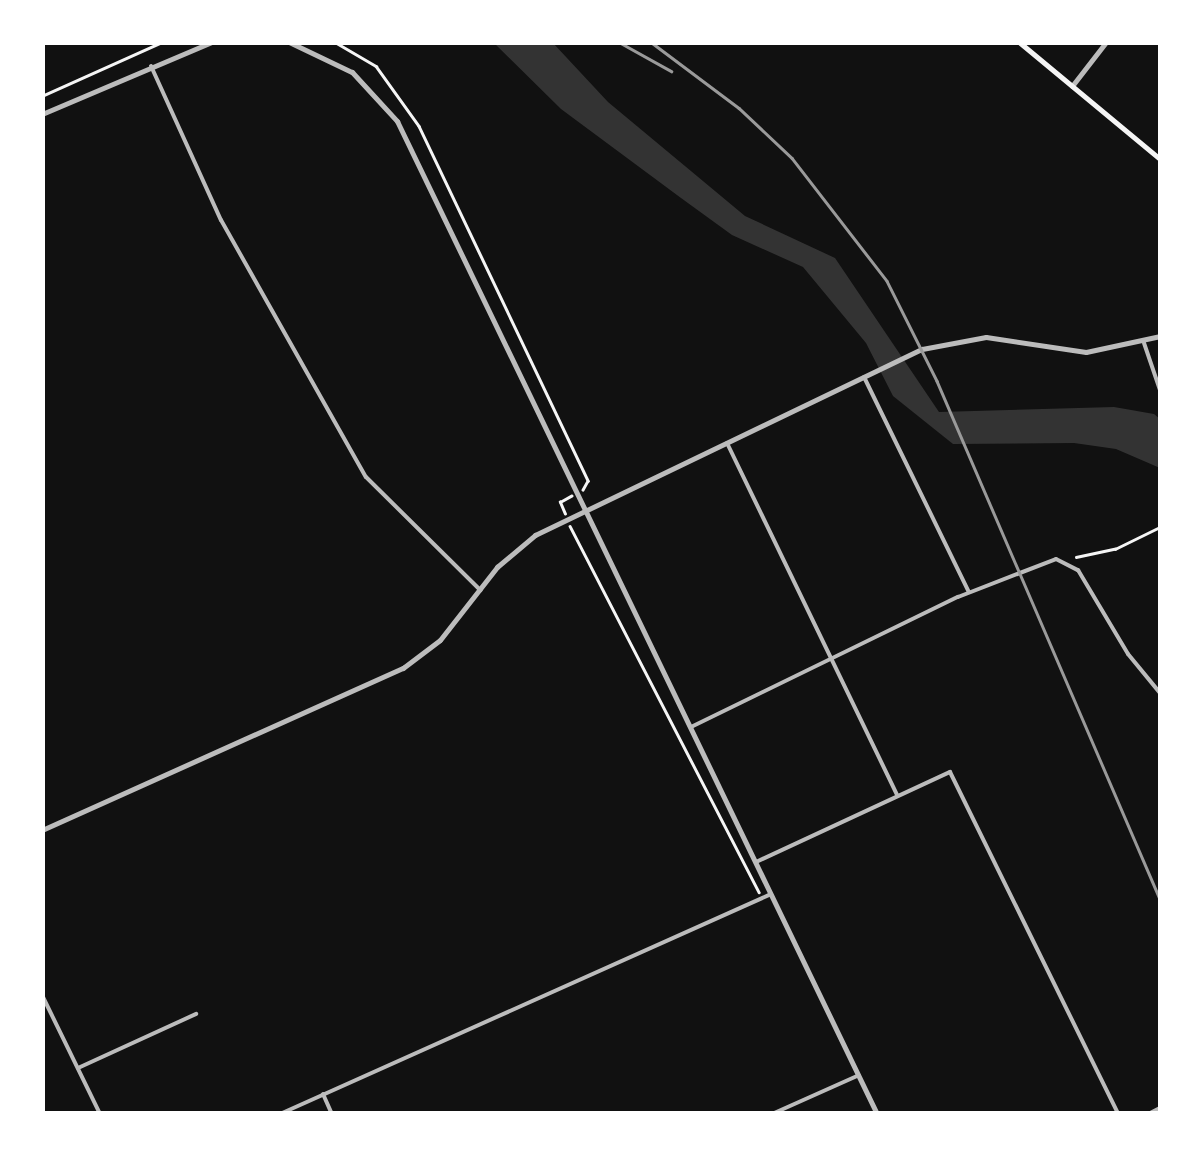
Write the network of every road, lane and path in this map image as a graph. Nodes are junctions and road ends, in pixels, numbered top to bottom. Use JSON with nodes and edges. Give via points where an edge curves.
{"nodes":[{"id":1,"x":162,"y":42,"type":"edge"},
{"id":2,"x":212,"y":42,"type":"edge"},
{"id":3,"x":289,"y":42,"type":"edge"},
{"id":4,"x":335,"y":42,"type":"edge"},
{"id":5,"x":1018,"y":42,"type":"edge"},
{"id":6,"x":1106,"y":42,"type":"edge"},
{"id":7,"x":151,"y":65,"type":"junction"},
{"id":8,"x":1072,"y":86,"type":"junction"},
{"id":9,"x":42,"y":96,"type":"edge"},
{"id":10,"x":42,"y":114,"type":"edge"},
{"id":11,"x":1160,"y":159,"type":"edge"},
{"id":12,"x":1160,"y":336,"type":"edge"},
{"id":13,"x":1144,"y":343,"type":"junction"},
{"id":14,"x":864,"y":377,"type":"junction"},
{"id":15,"x":1160,"y":390,"type":"edge"},
{"id":16,"x":726,"y":442,"type":"junction"},
{"id":17,"x":586,"y":489,"type":"dead end"},
{"id":18,"x":564,"y":500,"type":"dead end"},
{"id":19,"x":562,"y":507,"type":"dead end"},
{"id":20,"x":583,"y":510,"type":"junction"},
{"id":21,"x":1160,"y":528,"type":"edge"},
{"id":22,"x":572,"y":530,"type":"dead end"},
{"id":23,"x":1076,"y":557,"type":"dead end"},
{"id":24,"x":480,"y":590,"type":"junction"},
{"id":25,"x":969,"y":592,"type":"junction"},
{"id":26,"x":831,"y":658,"type":"junction"},
{"id":27,"x":1160,"y":694,"type":"edge"},
{"id":28,"x":691,"y":727,"type":"junction"},
{"id":29,"x":686,"y":740,"type":"dead end"},
{"id":30,"x":678,"y":743,"type":"junction"},
{"id":31,"x":897,"y":794,"type":"junction"},
{"id":32,"x":42,"y":830,"type":"edge"},
{"id":33,"x":756,"y":862,"type":"junction"},
{"id":34,"x":757,"y":889,"type":"dead end"},
{"id":35,"x":772,"y":894,"type":"junction"},
{"id":36,"x":42,"y":995,"type":"edge"},
{"id":37,"x":196,"y":1014,"type":"dead end"},
{"id":38,"x":78,"y":1068,"type":"junction"},
{"id":39,"x":859,"y":1074,"type":"junction"},
{"id":40,"x":323,"y":1094,"type":"junction"},
{"id":41,"x":1160,"y":1108,"type":"edge"},
{"id":42,"x":100,"y":1114,"type":"edge"},
{"id":43,"x":280,"y":1114,"type":"edge"},
{"id":44,"x":332,"y":1114,"type":"edge"},
{"id":45,"x":772,"y":1114,"type":"edge"},
{"id":46,"x":878,"y":1114,"type":"edge"},
{"id":47,"x":1118,"y":1114,"type":"edge"},
{"id":48,"x":1148,"y":1114,"type":"edge"}],
"edges":[{"from":1,"to":9,"type":"path"},
{"from":2,"to":7,"type":"street"},
{"from":3,"to":20,"type":"street","via":[[328,57],[370,87],[397,122]]},
{"from":4,"to":17,"type":"path","via":[[376,66],[408,106]]},
{"from":5,"to":8,"type":"main road"},
{"from":6,"to":8,"type":"street"},
{"from":7,"to":10,"type":"street"},
{"from":7,"to":24,"type":"street","via":[[220,220],[366,476]]},
{"from":8,"to":11,"type":"main road"},
{"from":12,"to":13,"type":"street"},
{"from":13,"to":14,"type":"street","via":[[1073,352],[974,337]]},
{"from":13,"to":15,"type":"street"},
{"from":14,"to":16,"type":"street"},
{"from":14,"to":25,"type":"street"},
{"from":16,"to":20,"type":"street"},
{"from":16,"to":26,"type":"street"},
{"from":18,"to":19,"type":"path"},
{"from":20,"to":24,"type":"street","via":[[520,546]]},
{"from":20,"to":28,"type":"street"},
{"from":21,"to":23,"type":"path","via":[[1115,549]]},
{"from":22,"to":30,"type":"path"},
{"from":24,"to":32,"type":"street","via":[[440,640],[404,667]]},
{"from":25,"to":26,"type":"street"},
{"from":25,"to":27,"type":"street","via":[[1047,560],[1072,564]]},
{"from":26,"to":28,"type":"street"},
{"from":26,"to":31,"type":"street"},
{"from":28,"to":33,"type":"street"},
{"from":29,"to":30,"type":"path"},
{"from":30,"to":34,"type":"path"},
{"from":31,"to":33,"type":"street"},
{"from":31,"to":47,"type":"street","via":[[947,772],[964,795]]},
{"from":33,"to":35,"type":"street"},
{"from":35,"to":39,"type":"street"},
{"from":35,"to":40,"type":"street"},
{"from":36,"to":38,"type":"street"},
{"from":37,"to":38,"type":"street"},
{"from":38,"to":42,"type":"street"},
{"from":39,"to":45,"type":"street"},
{"from":39,"to":46,"type":"street"},
{"from":40,"to":43,"type":"street"},
{"from":40,"to":44,"type":"street"},
{"from":41,"to":48,"type":"street"}]}
